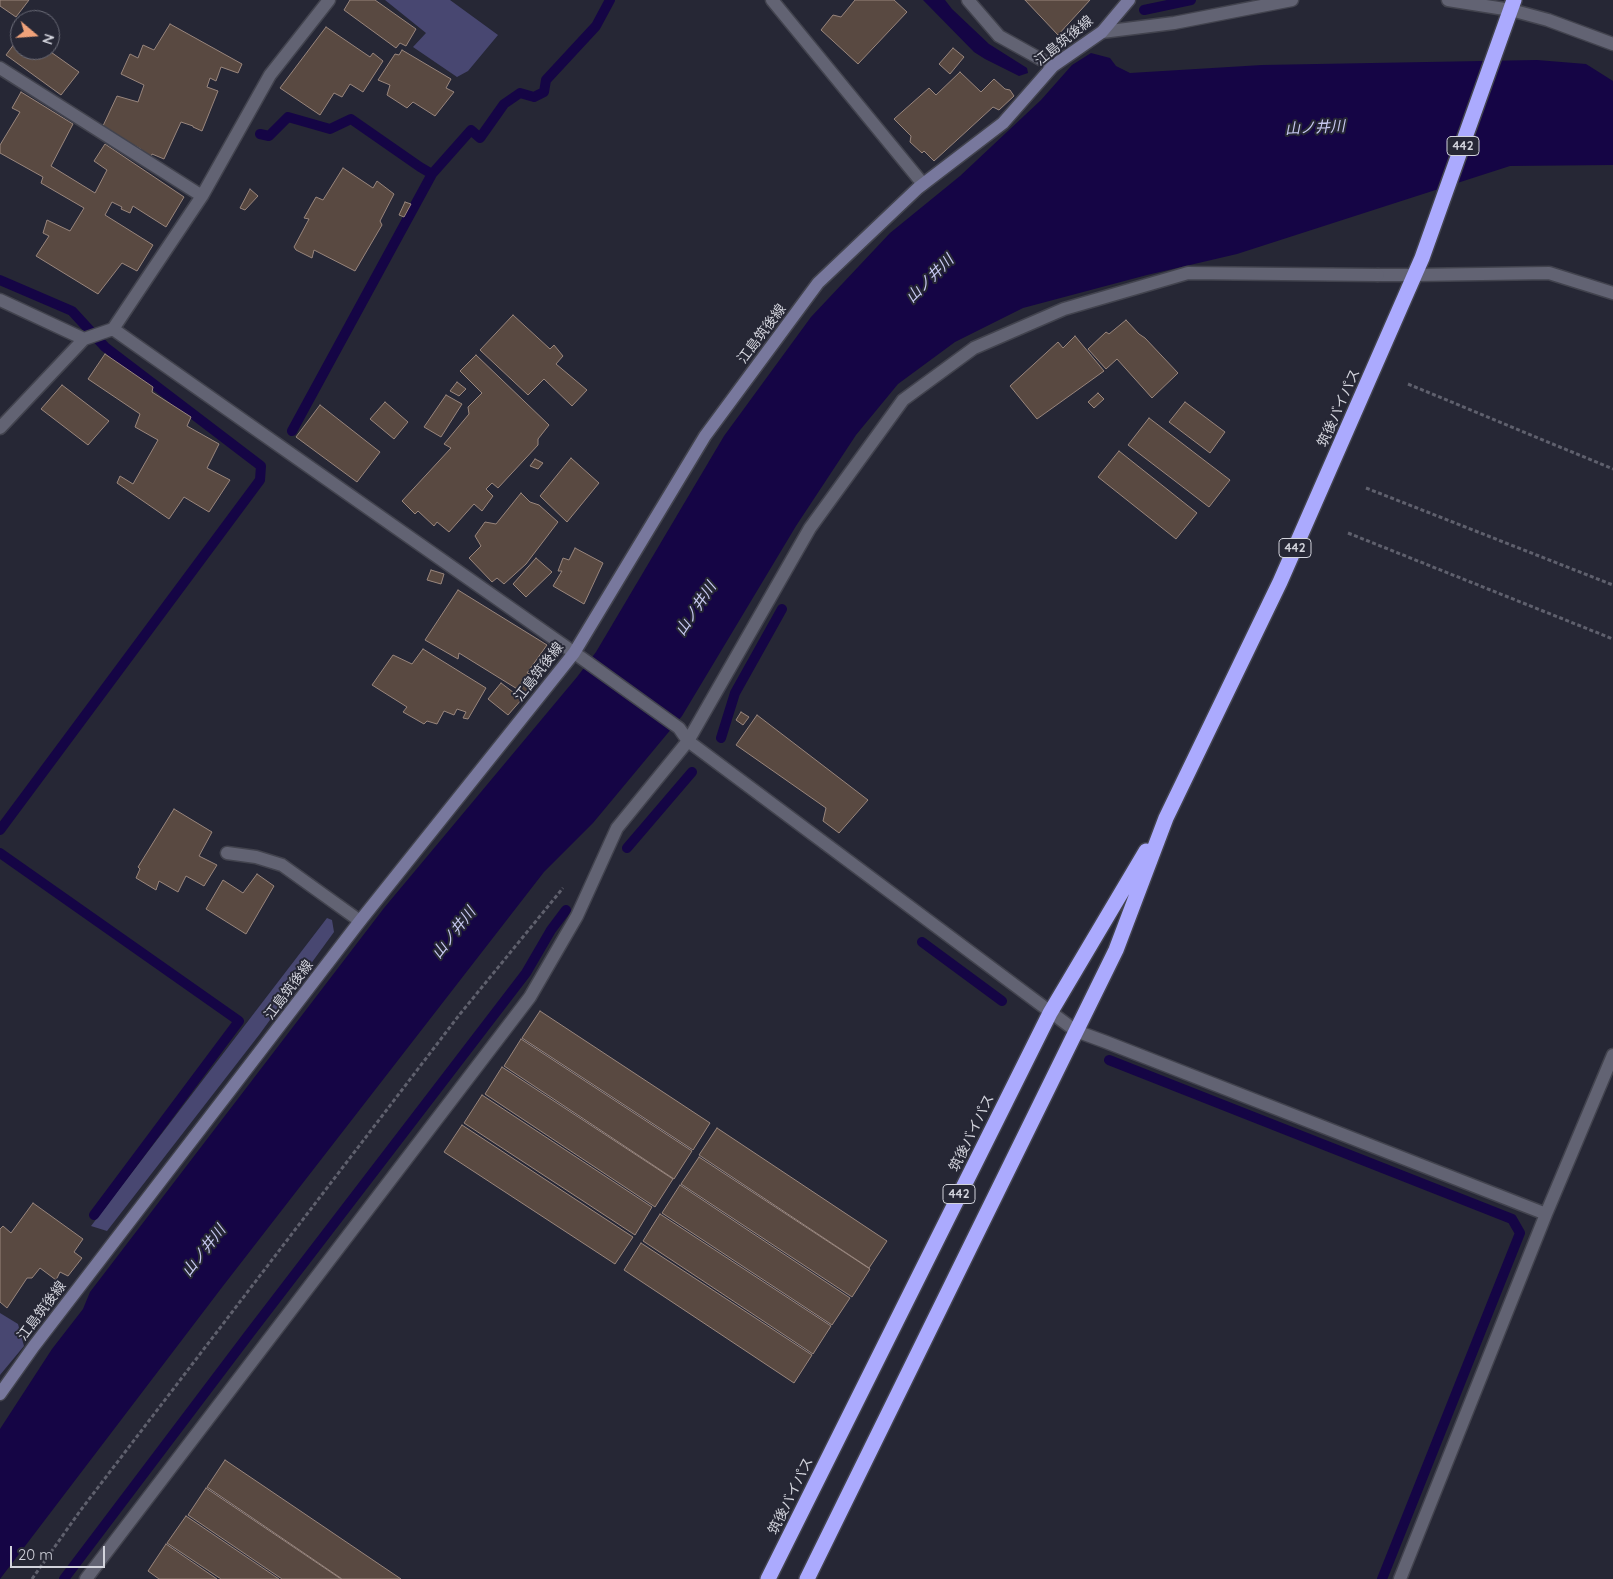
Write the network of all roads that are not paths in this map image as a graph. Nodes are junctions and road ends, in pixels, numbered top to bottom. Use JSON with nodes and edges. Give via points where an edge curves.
{"nodes":[{"id":1,"x":329,"y":0,"type":"edge"},
{"id":2,"x":772,"y":0,"type":"edge"},
{"id":3,"x":968,"y":0,"type":"edge"},
{"id":4,"x":1129,"y":0,"type":"edge"},
{"id":5,"x":1292,"y":0,"type":"edge"},
{"id":6,"x":1448,"y":0,"type":"edge"},
{"id":7,"x":1512,"y":5,"type":"edge"},
{"id":8,"x":1102,"y":32,"type":"junction"},
{"id":9,"x":1613,"y":44,"type":"edge"},
{"id":10,"x":1052,"y":66,"type":"junction"},
{"id":11,"x":0,"y":68,"type":"edge"},
{"id":12,"x":923,"y":184,"type":"junction"},
{"id":13,"x":202,"y":196,"type":"junction"},
{"id":14,"x":1415,"y":275,"type":"junction"},
{"id":15,"x":1613,"y":293,"type":"edge"},
{"id":16,"x":0,"y":300,"type":"edge"},
{"id":17,"x":113,"y":329,"type":"junction"},
{"id":18,"x":84,"y":339,"type":"junction"},
{"id":19,"x":0,"y":428,"type":"edge"},
{"id":20,"x":579,"y":656,"type":"junction"},
{"id":21,"x":688,"y":741,"type":"junction"},
{"id":22,"x":1166,"y":818,"type":"junction"},
{"id":23,"x":227,"y":853,"type":"dead end"},
{"id":24,"x":360,"y":921,"type":"junction"},
{"id":25,"x":1050,"y":1013,"type":"junction"},
{"id":26,"x":1076,"y":1031,"type":"junction"},
{"id":27,"x":1613,"y":1055,"type":"edge"},
{"id":28,"x":1546,"y":1214,"type":"junction"},
{"id":29,"x":0,"y":1394,"type":"edge"},
{"id":30,"x":86,"y":1579,"type":"edge"},
{"id":31,"x":768,"y":1579,"type":"edge"},
{"id":32,"x":807,"y":1579,"type":"edge"},
{"id":33,"x":1400,"y":1579,"type":"edge"}],
"edges":[{"from":1,"to":13,"type":"street","via":[[270,75]]},
{"from":2,"to":12,"type":"street"},
{"from":3,"to":10,"type":"street","via":[[999,36]]},
{"from":4,"to":8,"type":"main road","name":"江島筑後線"},
{"from":5,"to":8,"type":"street"},
{"from":6,"to":7,"type":"street"},
{"from":7,"to":9,"type":"street"},
{"from":7,"to":14,"type":"highway","name":"筑後バイパス","number":"442"},
{"from":8,"to":10,"type":"main road","name":"江島筑後線"},
{"from":10,"to":12,"type":"main road","name":"江島筑後線","via":[[1003,123]]},
{"from":11,"to":13,"type":"street"},
{"from":12,"to":20,"type":"main road","name":"江島筑後線","via":[[818,283],[705,436]]},
{"from":13,"to":17,"type":"street"},
{"from":14,"to":15,"type":"street","via":[[1549,273]]},
{"from":14,"to":21,"type":"street","via":[[1188,273],[1064,309],[974,348],[903,400],[810,528]]},
{"from":14,"to":22,"type":"highway","name":"筑後バイパス","number":"442","via":[[1280,582]]},
{"from":16,"to":18,"type":"street"},
{"from":17,"to":18,"type":"street"},
{"from":17,"to":20,"type":"street"},
{"from":18,"to":19,"type":"street"},
{"from":20,"to":21,"type":"street","via":[[678,728]]},
{"from":20,"to":24,"type":"main road","name":"江島筑後線"},
{"from":21,"to":25,"type":"street"},
{"from":21,"to":30,"type":"street","via":[[618,828],[577,916],[530,997]]},
{"from":22,"to":25,"type":"highway","name":"筑後バイパス","number":"442"},
{"from":22,"to":26,"type":"highway","name":"筑後バイパス","number":"442","via":[[1116,950]]},
{"from":23,"to":24,"type":"street","via":[[256,856],[282,864]]},
{"from":24,"to":29,"type":"main road","name":"江島筑後線"},
{"from":25,"to":26,"type":"street"},
{"from":25,"to":31,"type":"highway","name":"筑後バイパス","number":"442"},
{"from":26,"to":28,"type":"street"},
{"from":26,"to":32,"type":"highway","name":"筑後バイパス","number":"442"},
{"from":27,"to":28,"type":"street"},
{"from":28,"to":33,"type":"street"}]}
